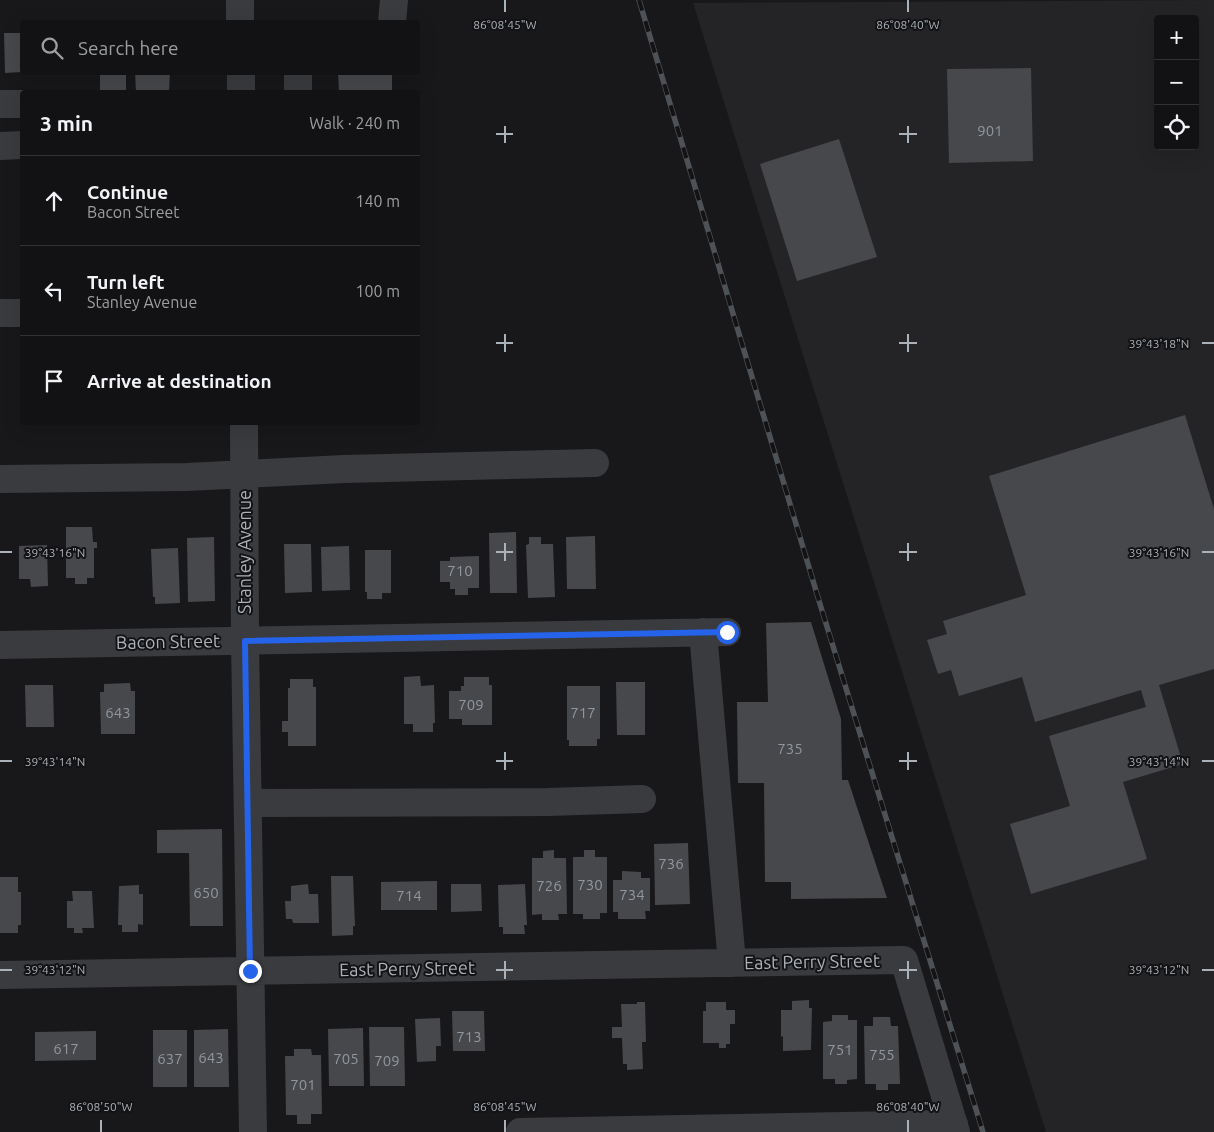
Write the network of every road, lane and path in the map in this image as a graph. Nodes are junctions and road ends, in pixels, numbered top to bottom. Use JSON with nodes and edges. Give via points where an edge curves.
{"nodes":[{"id":1,"x":240,"y":0,"type":"edge"},
{"id":2,"x":394,"y":0,"type":"edge"},
{"id":3,"x":240,"y":20,"type":"edge"},
{"id":4,"x":392,"y":20,"type":"edge"},
{"id":5,"x":241,"y":75,"type":"edge"},
{"id":6,"x":298,"y":75,"type":"edge"},
{"id":7,"x":241,"y":90,"type":"edge"},
{"id":8,"x":298,"y":90,"type":"edge"},
{"id":9,"x":20,"y":145,"type":"edge"},
{"id":10,"x":0,"y":146,"type":"edge"},
{"id":11,"x":0,"y":313,"type":"edge"},
{"id":12,"x":20,"y":313,"type":"edge"},
{"id":13,"x":244,"y":425,"type":"edge"},
{"id":14,"x":595,"y":463,"type":"dead end"},
{"id":15,"x":244,"y":473,"type":"junction"},
{"id":16,"x":0,"y":479,"type":"edge"},
{"id":17,"x":245,"y":641,"type":"junction"},
{"id":18,"x":0,"y":645,"type":"edge"},
{"id":19,"x":642,"y":799,"type":"dead end"},
{"id":20,"x":248,"y":804,"type":"junction"},
{"id":21,"x":732,"y":963,"type":"junction"},
{"id":22,"x":250,"y":971,"type":"junction"},
{"id":23,"x":0,"y":975,"type":"edge"},
{"id":24,"x":955,"y":1128,"type":"edge"},
{"id":25,"x":253,"y":1132,"type":"edge"},
{"id":26,"x":520,"y":1132,"type":"edge"}],
"edges":[{"from":1,"to":3,"type":"street"},
{"from":2,"to":4,"type":"street"},
{"from":5,"to":7,"type":"street"},
{"from":6,"to":8,"type":"street"},
{"from":9,"to":10,"type":"street"},
{"from":11,"to":12,"type":"street"},
{"from":13,"to":15,"type":"street","name":"Stanley Avenue"},
{"from":14,"to":15,"type":"street"},
{"from":15,"to":16,"type":"street","via":[[186,477]]},
{"from":15,"to":17,"type":"street","name":"Stanley Avenue"},
{"from":17,"to":18,"type":"street","name":"Bacon Street"},
{"from":17,"to":20,"type":"street","name":"Stanley Avenue"},
{"from":17,"to":21,"type":"street","name":"Bacon Street","via":[[715,632]]},
{"from":19,"to":20,"type":"street"},
{"from":20,"to":22,"type":"street","name":"Stanley Avenue"},
{"from":21,"to":22,"type":"street","name":"East Perry Street"},
{"from":21,"to":24,"type":"street","name":"East Perry Street","via":[[904,960]]},
{"from":22,"to":23,"type":"street","name":"East Perry Street"},
{"from":22,"to":25,"type":"street","name":"Stanley Avenue"},
{"from":24,"to":26,"type":"street"}]}
